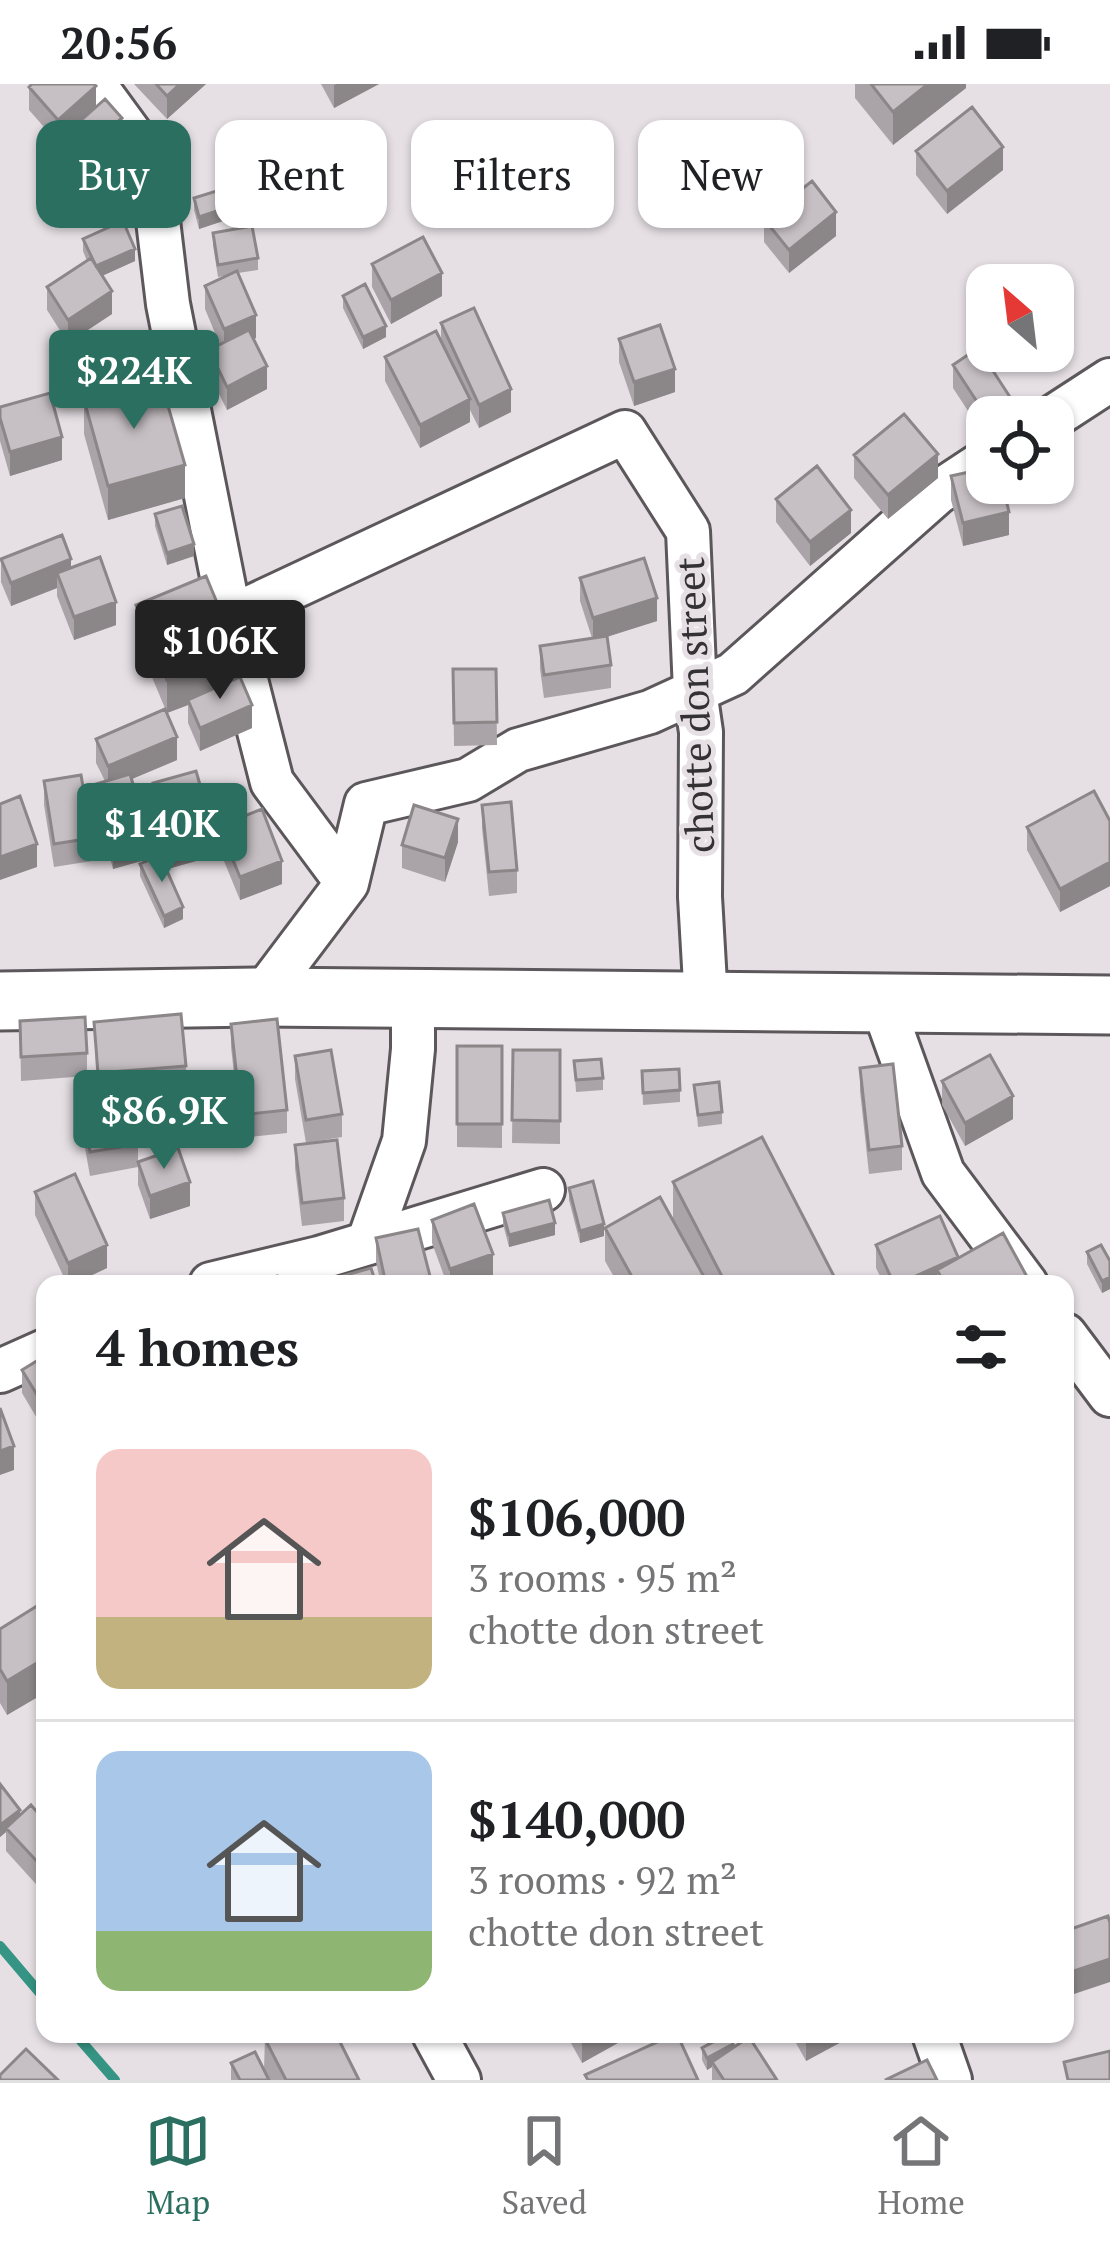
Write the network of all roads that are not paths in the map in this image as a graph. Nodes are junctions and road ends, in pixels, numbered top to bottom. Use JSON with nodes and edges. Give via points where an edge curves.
{"nodes":[{"id":1,"x":94,"y":84,"type":"edge"},
{"id":2,"x":1110,"y":380,"type":"edge"},
{"id":3,"x":1074,"y":403,"type":"edge"},
{"id":4,"x":966,"y":474,"type":"edge"},
{"id":5,"x":230,"y":617,"type":"junction"},
{"id":6,"x":695,"y":691,"type":"junction"},
{"id":7,"x":347,"y":883,"type":"junction"},
{"id":8,"x":261,"y":997,"type":"junction"},
{"id":9,"x":413,"y":998,"type":"junction"},
{"id":10,"x":0,"y":1001,"type":"edge"},
{"id":11,"x":706,"y":1001,"type":"junction"},
{"id":12,"x":882,"y":1003,"type":"junction"},
{"id":13,"x":1110,"y":1006,"type":"edge"},
{"id":14,"x":543,"y":1190,"type":"dead end"},
{"id":15,"x":368,"y":1243,"type":"junction"},
{"id":16,"x":245,"y":1275,"type":"edge"},
{"id":17,"x":1019,"y":1275,"type":"edge"},
{"id":18,"x":1074,"y":1347,"type":"edge"},
{"id":19,"x":36,"y":1355,"type":"edge"},
{"id":20,"x":0,"y":1371,"type":"edge"},
{"id":21,"x":1110,"y":1395,"type":"edge"},
{"id":22,"x":439,"y":2043,"type":"edge"},
{"id":23,"x":459,"y":2080,"type":"edge"}],
"edges":[{"from":1,"to":5,"type":"street","via":[[151,162],[168,304]]},
{"from":2,"to":3,"type":"street"},
{"from":4,"to":6,"type":"street","via":[[733,674]]},
{"from":5,"to":6,"type":"street","name":"chotte don street","via":[[625,432],[688,531]]},
{"from":5,"to":7,"type":"street","via":[[272,782]]},
{"from":6,"to":7,"type":"street","via":[[518,750],[468,780],[366,804]]},
{"from":6,"to":11,"type":"street","name":"chotte don street"},
{"from":7,"to":8,"type":"street"},
{"from":8,"to":9,"type":"street"},
{"from":8,"to":10,"type":"street"},
{"from":9,"to":11,"type":"street"},
{"from":9,"to":15,"type":"street","via":[[404,1141]]},
{"from":11,"to":12,"type":"street"},
{"from":12,"to":13,"type":"street"},
{"from":12,"to":17,"type":"street","via":[[943,1174]]},
{"from":14,"to":15,"type":"street"},
{"from":15,"to":16,"type":"street"},
{"from":18,"to":21,"type":"street"},
{"from":19,"to":20,"type":"street"},
{"from":22,"to":23,"type":"street"}]}
